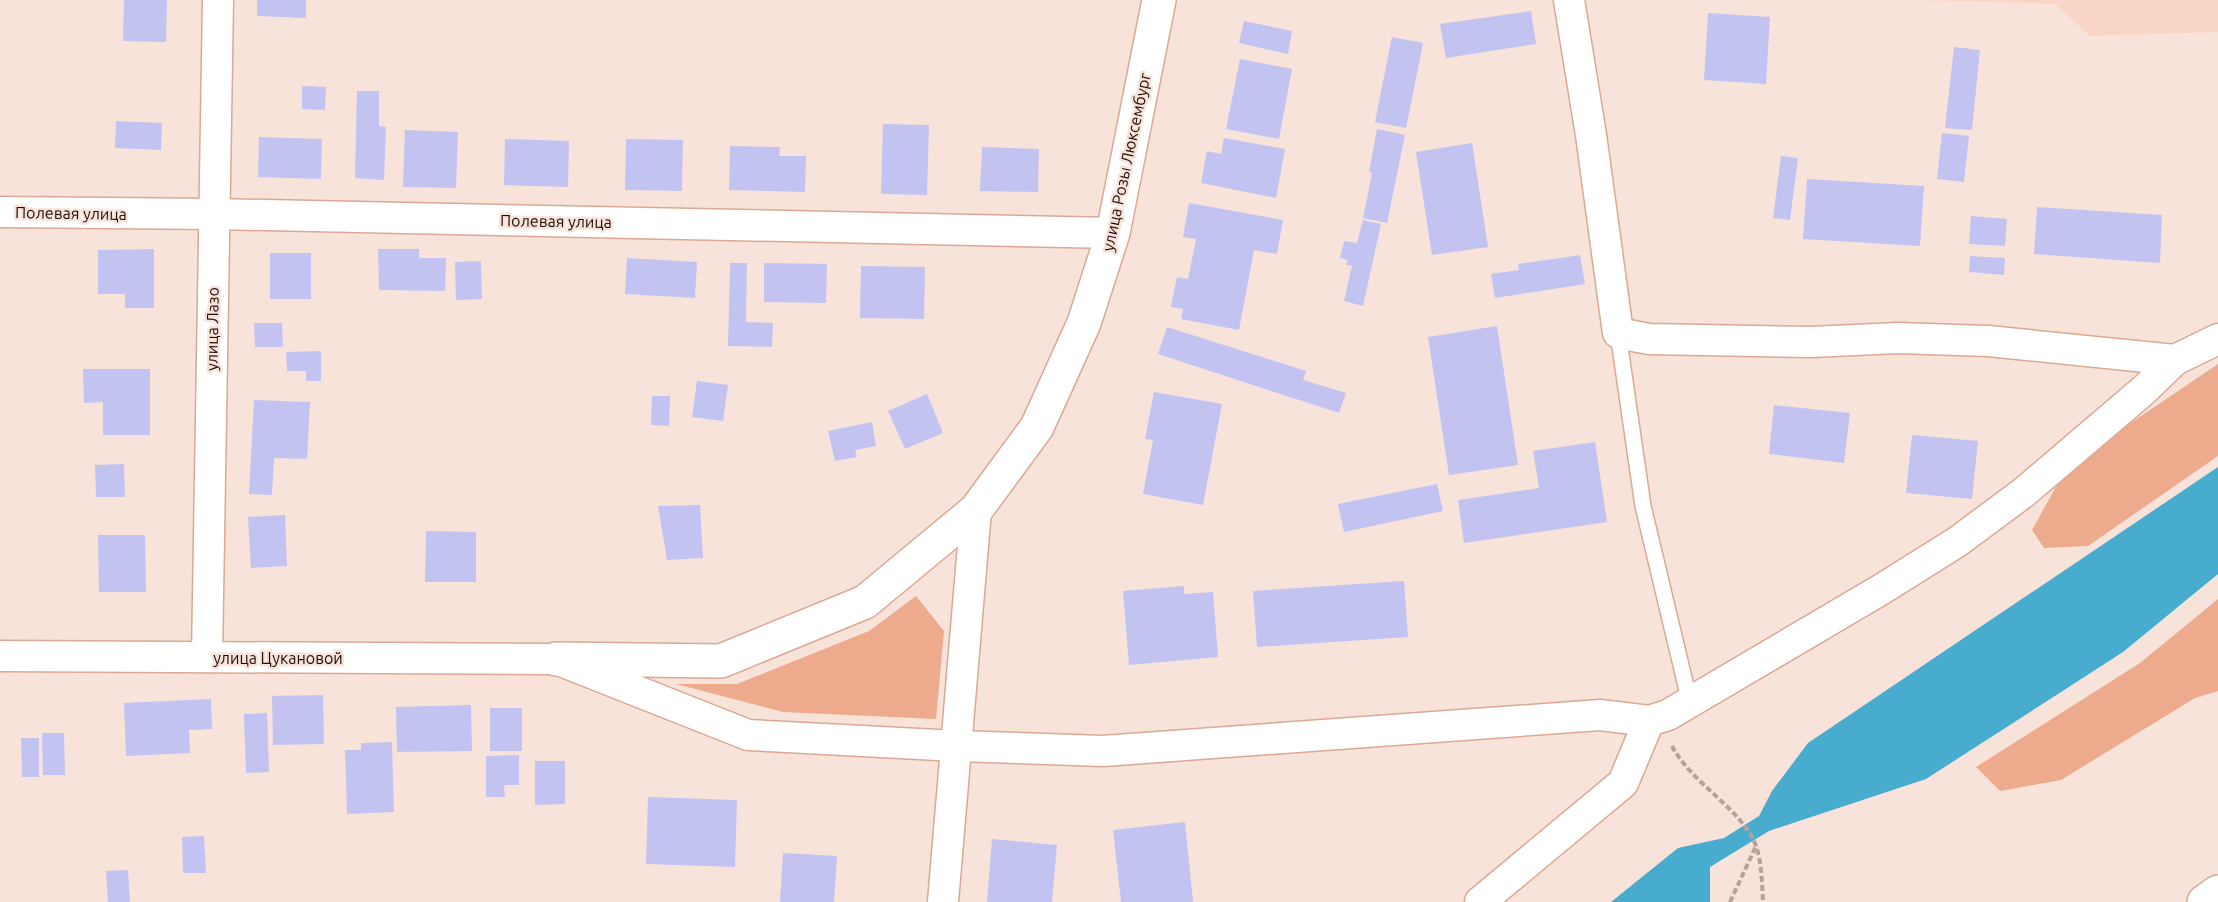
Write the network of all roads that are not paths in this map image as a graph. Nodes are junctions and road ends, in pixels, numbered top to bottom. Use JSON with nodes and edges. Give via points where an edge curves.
{"nodes":[{"id":1,"x":218,"y":0,"type":"edge"},
{"id":2,"x":1159,"y":0,"type":"edge"},
{"id":3,"x":1569,"y":0,"type":"edge"},
{"id":4,"x":0,"y":212,"type":"edge"},
{"id":5,"x":214,"y":214,"type":"junction"},
{"id":6,"x":1113,"y":233,"type":"junction"},
{"id":7,"x":1618,"y":333,"type":"junction"},
{"id":8,"x":2218,"y":339,"type":"edge"},
{"id":9,"x":2175,"y":360,"type":"junction"},
{"id":10,"x":976,"y":510,"type":"junction"},
{"id":11,"x":0,"y":656,"type":"edge"},
{"id":12,"x":207,"y":657,"type":"junction"},
{"id":13,"x":556,"y":659,"type":"junction"},
{"id":14,"x":1669,"y":713,"type":"junction"},
{"id":15,"x":957,"y":746,"type":"junction"},
{"id":16,"x":2218,"y":892,"type":"edge"},
{"id":17,"x":943,"y":902,"type":"edge"},
{"id":18,"x":1480,"y":902,"type":"edge"},
{"id":19,"x":2204,"y":902,"type":"edge"}],
"edges":[{"from":1,"to":5,"type":"street","name":"улица Лазо"},
{"from":2,"to":6,"type":"street","name":"улица Розы Люксембург"},
{"from":3,"to":7,"type":"street"},
{"from":4,"to":5,"type":"street","name":"Полевая улица"},
{"from":5,"to":6,"type":"street","name":"Полевая улица"},
{"from":5,"to":12,"type":"street","name":"улица Лазо"},
{"from":6,"to":10,"type":"street","name":"улица Розы Люксембург","via":[[1084,323],[1037,427]]},
{"from":7,"to":9,"type":"street","via":[[1649,339],[1988,341]]},
{"from":7,"to":14,"type":"lane"},
{"from":8,"to":9,"type":"street"},
{"from":9,"to":14,"type":"street","via":[[2023,493],[1957,542]]},
{"from":10,"to":13,"type":"street","name":"улица Розы Люксембург","via":[[865,602],[721,661]]},
{"from":10,"to":15,"type":"street"},
{"from":11,"to":12,"type":"street","name":"улица Цукановой"},
{"from":12,"to":13,"type":"street","name":"улица Цукановой"},
{"from":13,"to":15,"type":"street","via":[[748,735]]},
{"from":14,"to":15,"type":"street","via":[[1103,751]]},
{"from":14,"to":18,"type":"street","via":[[1623,783]]},
{"from":15,"to":17,"type":"street"},
{"from":16,"to":19,"type":"street"}]}
